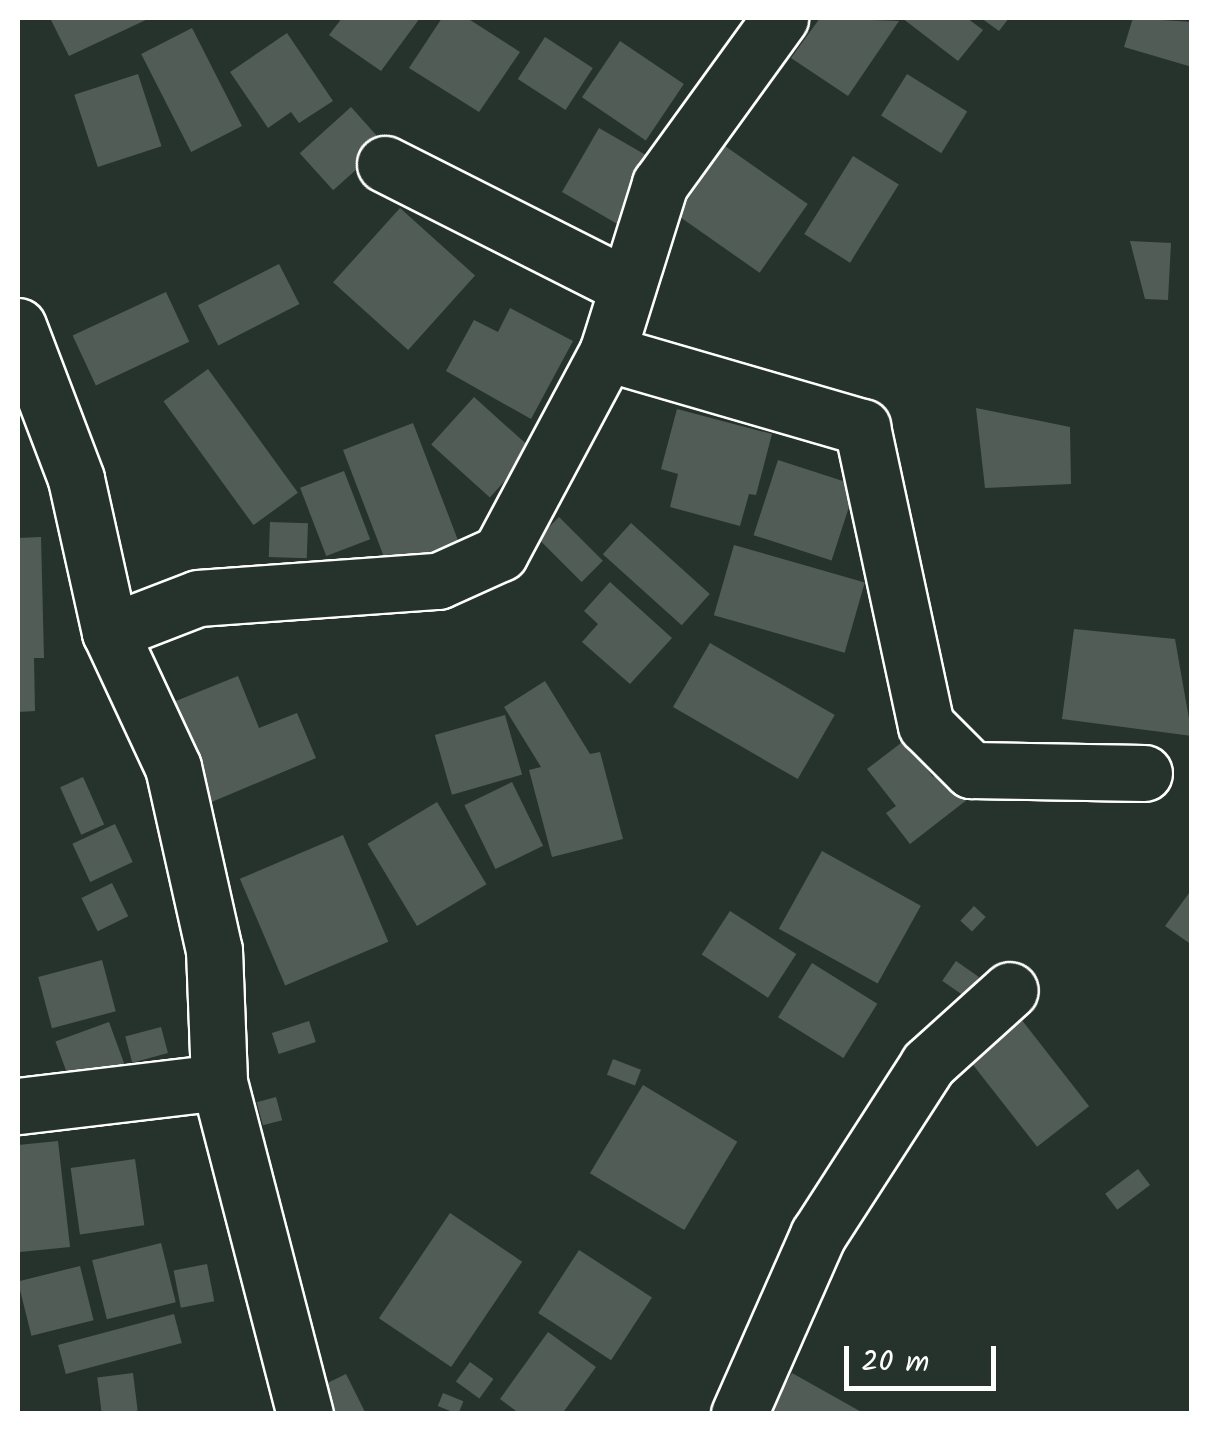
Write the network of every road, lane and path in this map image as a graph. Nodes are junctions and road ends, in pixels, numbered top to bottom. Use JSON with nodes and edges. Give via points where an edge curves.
{"nodes":[{"id":1,"x":780,"y":18,"type":"edge"},
{"id":2,"x":385,"y":164,"type":"dead end"},
{"id":3,"x":627,"y":286,"type":"junction"},
{"id":4,"x":18,"y":326,"type":"edge"},
{"id":5,"x":607,"y":354,"type":"junction"},
{"id":6,"x":110,"y":632,"type":"junction"},
{"id":7,"x":1144,"y":773,"type":"dead end"},
{"id":8,"x":1010,"y":990,"type":"dead end"},
{"id":9,"x":218,"y":1082,"type":"junction"},
{"id":10,"x":18,"y":1106,"type":"edge"},
{"id":11,"x":304,"y":1414,"type":"edge"},
{"id":12,"x":738,"y":1414,"type":"edge"}],
"edges":[{"from":1,"to":3,"type":"street","via":[[660,184]]},
{"from":2,"to":3,"type":"street"},
{"from":3,"to":5,"type":"street"},
{"from":4,"to":6,"type":"street","via":[[76,478]]},
{"from":5,"to":6,"type":"street","via":[[500,553],[438,581],[198,598]]},
{"from":5,"to":7,"type":"street","via":[[862,427],[926,724],[971,770]]},
{"from":6,"to":9,"type":"street","via":[[174,767],[214,950]]},
{"from":8,"to":12,"type":"street","via":[[928,1064],[818,1235]]},
{"from":9,"to":10,"type":"street"},
{"from":9,"to":11,"type":"street"}]}
